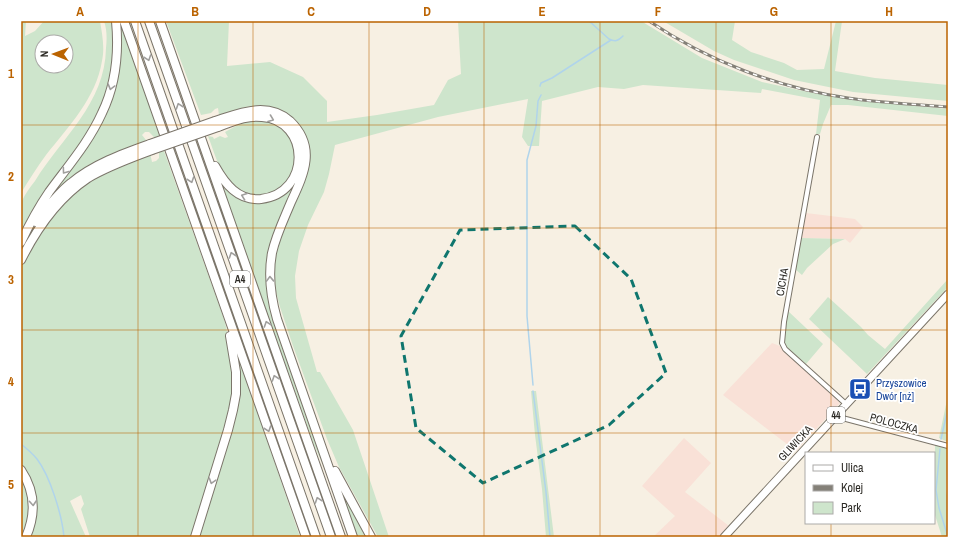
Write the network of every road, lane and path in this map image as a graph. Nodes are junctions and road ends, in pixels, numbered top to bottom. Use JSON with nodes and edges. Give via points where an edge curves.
{"nodes":[{"id":1,"x":116,"y":21,"type":"edge"},
{"id":2,"x":124,"y":21,"type":"edge"},
{"id":3,"x":135,"y":21,"type":"edge"},
{"id":4,"x":149,"y":21,"type":"edge"},
{"id":5,"x":160,"y":21,"type":"edge"},
{"id":6,"x":216,"y":124,"type":"junction"},
{"id":7,"x":817,"y":137,"type":"dead end"},
{"id":8,"x":201,"y":139,"type":"junction"},
{"id":9,"x":151,"y":147,"type":"junction"},
{"id":10,"x":21,"y":242,"type":"edge"},
{"id":11,"x":21,"y":246,"type":"edge"},
{"id":12,"x":21,"y":260,"type":"edge"},
{"id":13,"x":948,"y":294,"type":"edge"},
{"id":14,"x":222,"y":300,"type":"junction"},
{"id":15,"x":846,"y":404,"type":"junction"},
{"id":16,"x":836,"y":415,"type":"junction"},
{"id":17,"x":320,"y":441,"type":"junction"},
{"id":18,"x":948,"y":446,"type":"edge"},
{"id":19,"x":21,"y":470,"type":"edge"},
{"id":20,"x":341,"y":536,"type":"edge"},
{"id":21,"x":26,"y":537,"type":"edge"},
{"id":22,"x":195,"y":537,"type":"edge"},
{"id":23,"x":306,"y":537,"type":"edge"},
{"id":24,"x":316,"y":537,"type":"edge"},
{"id":25,"x":331,"y":537,"type":"edge"},
{"id":26,"x":354,"y":537,"type":"edge"},
{"id":27,"x":371,"y":537,"type":"edge"},
{"id":28,"x":724,"y":537,"type":"edge"}],
"edges":[{"from":1,"to":10,"type":"highway","one_way":true,"via":[[116,67],[102,113],[81,148],[37,210]]},
{"from":2,"to":14,"type":"highway"},
{"from":3,"to":24,"type":"highway","number":"A4","one_way":true},
{"from":25,"to":4,"type":"highway","number":"A4","one_way":true},
{"from":5,"to":8,"type":"highway"},
{"from":6,"to":8,"type":"highway","one_way":true,"via":[[263,116],[286,127],[294,137],[299,158],[297,172],[288,186],[275,195],[264,198],[250,198],[236,193],[221,177]]},
{"from":6,"to":9,"type":"highway","bridge":true},
{"from":17,"to":6,"type":"highway","one_way":true,"via":[[277,319],[270,280],[270,268],[279,229],[304,172],[307,157],[304,143],[291,122],[271,111],[256,109]]},
{"from":7,"to":15,"type":"street","name":"CICHA","via":[[782,342],[785,349]]},
{"from":20,"to":8,"type":"highway","one_way":true},
{"from":9,"to":11,"type":"highway","via":[[103,162],[71,183],[51,202]]},
{"from":9,"to":12,"type":"highway","via":[[100,172],[66,196],[40,226]]},
{"from":13,"to":15,"type":"main road","name":"GLIWICKA","number":"44"},
{"from":14,"to":22,"type":"highway","one_way":true,"via":[[232,345],[236,394],[231,422]]},
{"from":14,"to":23,"type":"highway","one_way":true},
{"from":15,"to":16,"type":"main road","name":"GLIWICKA","number":"44"},
{"from":16,"to":18,"type":"street","name":"POLOCZKA"},
{"from":16,"to":28,"type":"main road","name":"GLIWICKA","number":"44"},
{"from":17,"to":26,"type":"highway"},
{"from":17,"to":27,"type":"highway"},
{"from":19,"to":21,"type":"highway","one_way":true,"via":[[30,488],[33,505],[32,521]]}]}
